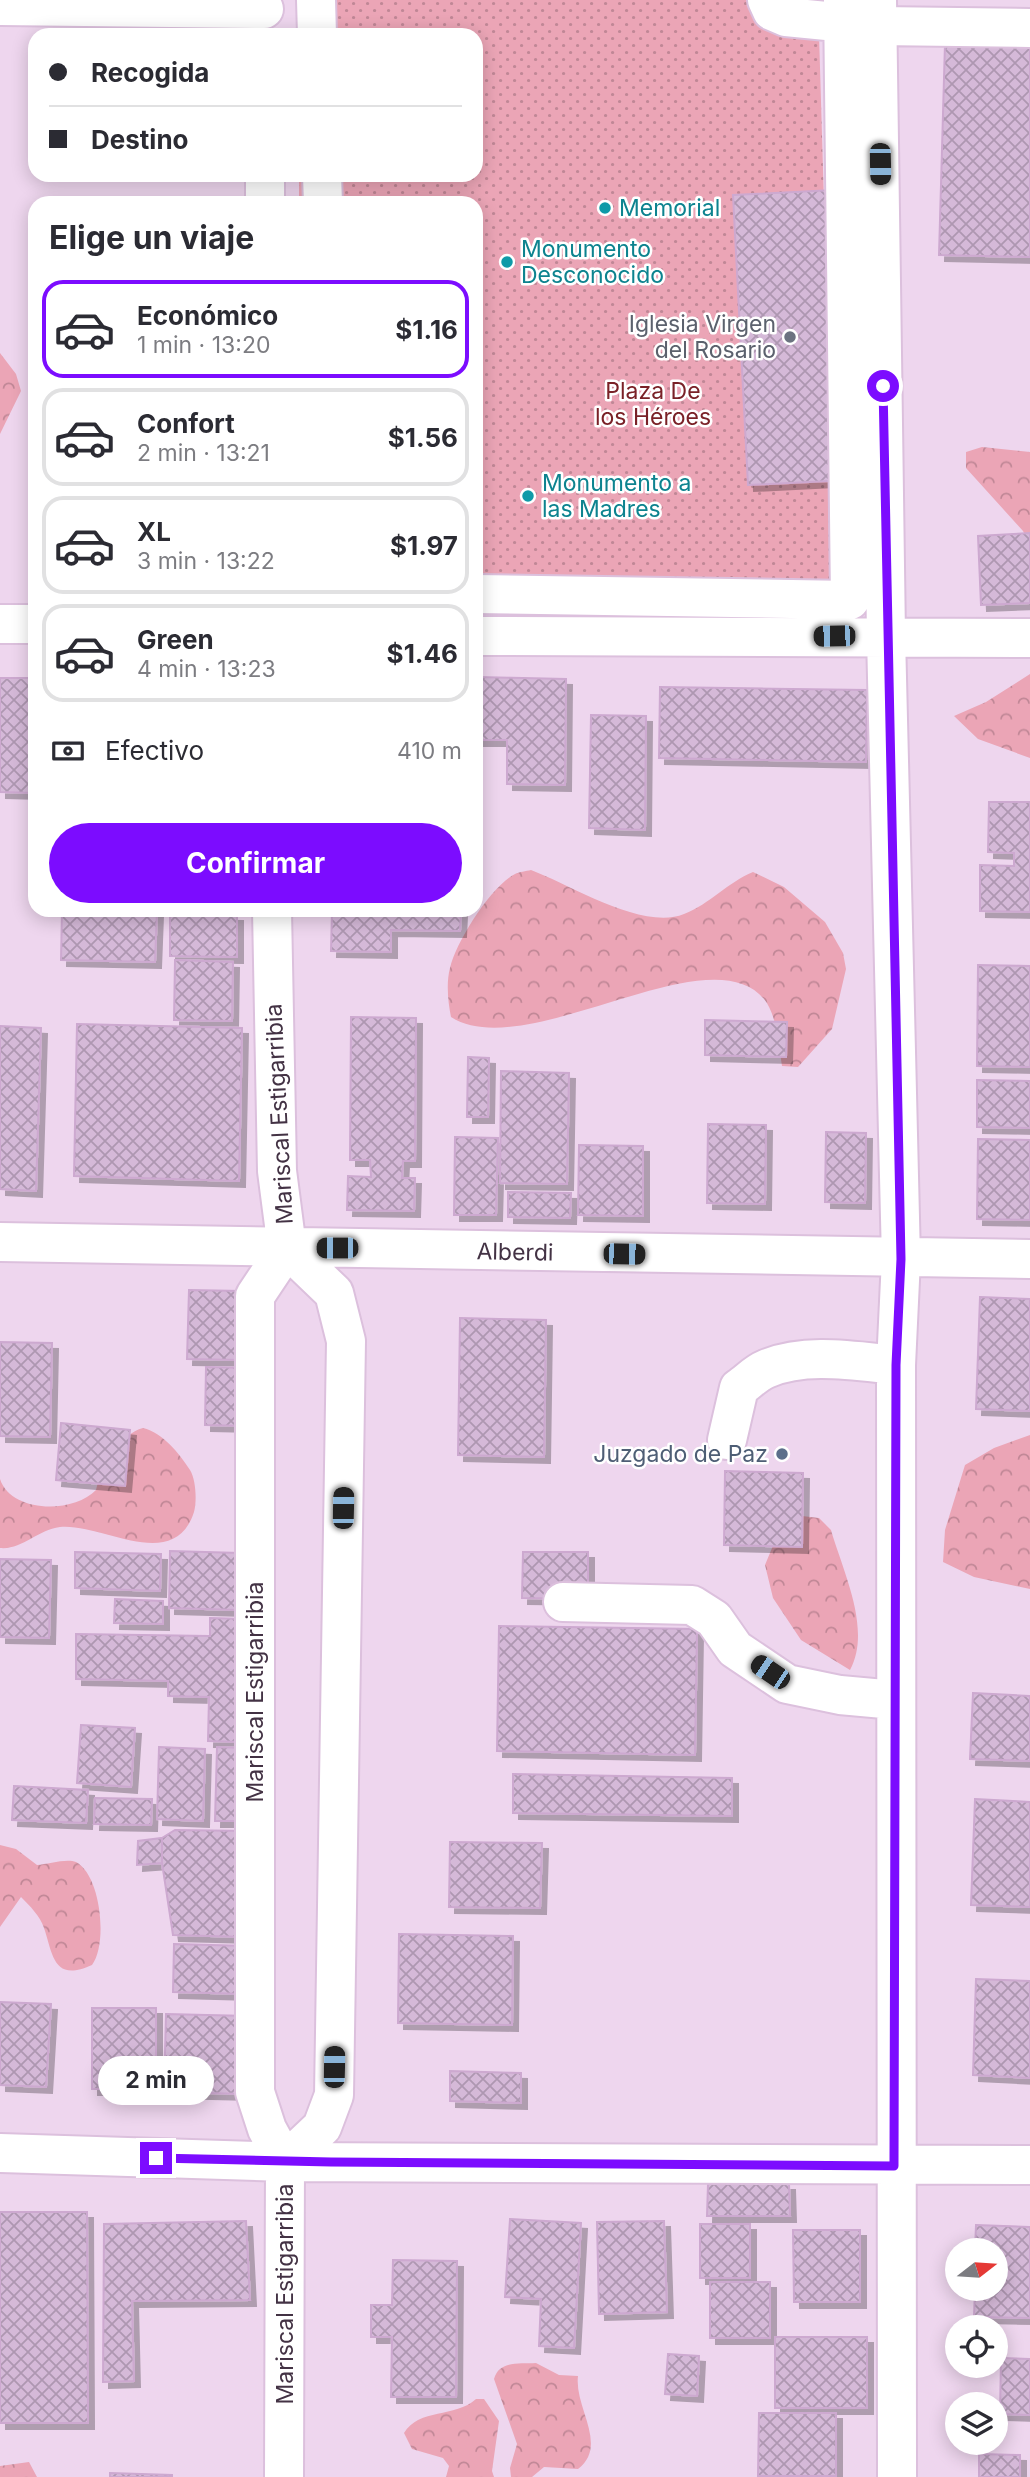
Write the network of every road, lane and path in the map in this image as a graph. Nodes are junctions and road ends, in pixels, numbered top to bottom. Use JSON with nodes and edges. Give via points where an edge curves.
{"nodes":[{"id":1,"x":316,"y":0,"type":"edge"},
{"id":2,"x":767,"y":0,"type":"edge"},
{"id":3,"x":0,"y":6,"type":"edge"},
{"id":4,"x":860,"y":12,"type":"edge"},
{"id":5,"x":264,"y":15,"type":"edge"},
{"id":6,"x":317,"y":28,"type":"edge"},
{"id":7,"x":1030,"y":28,"type":"edge"},
{"id":8,"x":483,"y":594,"type":"edge"},
{"id":9,"x":0,"y":624,"type":"edge"},
{"id":10,"x":28,"y":624,"type":"edge"},
{"id":11,"x":886,"y":635,"type":"junction"},
{"id":12,"x":483,"y":636,"type":"edge"},
{"id":13,"x":1030,"y":638,"type":"edge"},
{"id":14,"x":272,"y":917,"type":"edge"},
{"id":15,"x":0,"y":1242,"type":"edge"},
{"id":16,"x":287,"y":1248,"type":"junction"},
{"id":17,"x":901,"y":1259,"type":"junction"},
{"id":18,"x":1030,"y":1259,"type":"edge"},
{"id":19,"x":896,"y":1365,"type":"junction"},
{"id":20,"x":727,"y":1440,"type":"dead end"},
{"id":21,"x":563,"y":1602,"type":"dead end"},
{"id":22,"x":895,"y":1700,"type":"junction"},
{"id":23,"x":0,"y":2153,"type":"edge"},
{"id":24,"x":285,"y":2162,"type":"junction"},
{"id":25,"x":1030,"y":2165,"type":"edge"},
{"id":26,"x":894,"y":2166,"type":"junction"},
{"id":27,"x":284,"y":2477,"type":"edge"},
{"id":28,"x":897,"y":2477,"type":"edge"}],
"edges":[{"from":1,"to":6,"type":"street"},
{"from":2,"to":4,"type":"street","via":[[772,11],[786,16]]},
{"from":3,"to":5,"type":"street"},
{"from":4,"to":7,"type":"street"},
{"from":4,"to":8,"type":"street","via":[[850,600]]},
{"from":4,"to":11,"type":"street"},
{"from":9,"to":10,"type":"street"},
{"from":11,"to":12,"type":"street"},
{"from":11,"to":13,"type":"street"},
{"from":11,"to":17,"type":"street"},
{"from":14,"to":16,"type":"street","name":"Mariscal Estigarribia","via":[[277,1171]]},
{"from":15,"to":16,"type":"street","name":"Alberdi"},
{"from":16,"to":17,"type":"street","name":"Alberdi"},
{"from":16,"to":24,"type":"street","name":"Mariscal Estigarribia","via":[[255,1296],[255,2092],[267,2129]]},
{"from":16,"to":24,"type":"street","via":[[334,1293],[346,1341],[334,2095],[322,2127]]},
{"from":17,"to":18,"type":"street","name":"Alberdi"},
{"from":17,"to":19,"type":"street"},
{"from":19,"to":20,"type":"street","via":[[836,1360],[787,1363],[764,1370],[739,1388]]},
{"from":19,"to":22,"type":"street"},
{"from":21,"to":22,"type":"street","via":[[692,1605],[714,1619],[735,1649],[787,1684]]},
{"from":22,"to":26,"type":"street"},
{"from":23,"to":24,"type":"street"},
{"from":24,"to":26,"type":"street"},
{"from":24,"to":27,"type":"street","name":"Mariscal Estigarribia"},
{"from":25,"to":26,"type":"street"},
{"from":26,"to":28,"type":"street"}]}
